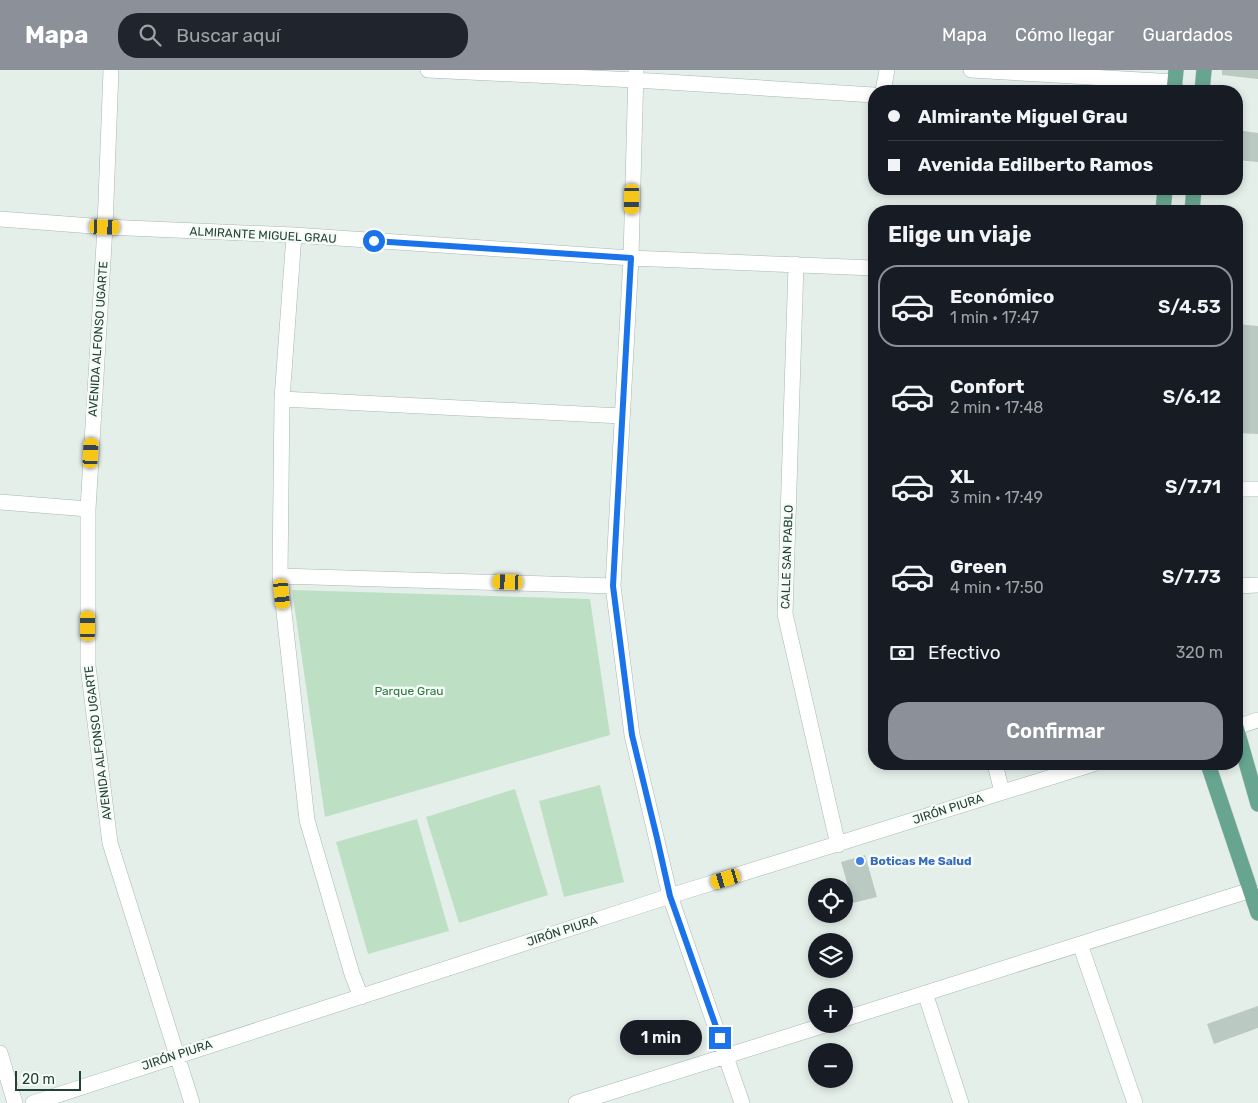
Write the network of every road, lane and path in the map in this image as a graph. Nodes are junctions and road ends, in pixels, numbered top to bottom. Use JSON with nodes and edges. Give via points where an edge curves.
{"nodes":[{"id":1,"x":111,"y":70,"type":"edge"},
{"id":2,"x":428,"y":70,"type":"edge"},
{"id":3,"x":887,"y":70,"type":"edge"},
{"id":4,"x":971,"y":70,"type":"edge"},
{"id":5,"x":1204,"y":70,"type":"edge"},
{"id":6,"x":470,"y":71,"type":"edge"},
{"id":7,"x":635,"y":75,"type":"edge"},
{"id":8,"x":1175,"y":81,"type":"edge"},
{"id":9,"x":885,"y":85,"type":"edge"},
{"id":10,"x":1203,"y":85,"type":"edge"},
{"id":11,"x":868,"y":94,"type":"edge"},
{"id":12,"x":0,"y":219,"type":"edge"},
{"id":13,"x":105,"y":227,"type":"junction"},
{"id":14,"x":294,"y":235,"type":"junction"},
{"id":15,"x":631,"y":258,"type":"junction"},
{"id":16,"x":796,"y":264,"type":"junction"},
{"id":17,"x":868,"y":268,"type":"edge"},
{"id":18,"x":282,"y":399,"type":"junction"},
{"id":19,"x":622,"y":416,"type":"junction"},
{"id":20,"x":1243,"y":489,"type":"edge"},
{"id":21,"x":1258,"y":489,"type":"edge"},
{"id":22,"x":0,"y":502,"type":"edge"},
{"id":23,"x":88,"y":509,"type":"junction"},
{"id":24,"x":280,"y":576,"type":"junction"},
{"id":25,"x":1258,"y":585,"type":"edge"},
{"id":26,"x":613,"y":586,"type":"junction"},
{"id":27,"x":1243,"y":586,"type":"edge"},
{"id":28,"x":1258,"y":720,"type":"edge"},
{"id":29,"x":1243,"y":725,"type":"edge"},
{"id":30,"x":1243,"y":752,"type":"edge"},
{"id":31,"x":996,"y":770,"type":"edge"},
{"id":32,"x":1074,"y":770,"type":"edge"},
{"id":33,"x":1210,"y":770,"type":"edge"},
{"id":34,"x":1002,"y":792,"type":"junction"},
{"id":35,"x":1258,"y":804,"type":"edge"},
{"id":36,"x":838,"y":844,"type":"junction"},
{"id":37,"x":1250,"y":890,"type":"junction"},
{"id":38,"x":670,"y":896,"type":"junction"},
{"id":39,"x":1258,"y":913,"type":"edge"},
{"id":40,"x":1080,"y":944,"type":"junction"},
{"id":41,"x":924,"y":993,"type":"junction"},
{"id":42,"x":361,"y":997,"type":"junction"},
{"id":43,"x":853,"y":1016,"type":"edge"},
{"id":44,"x":808,"y":1030,"type":"edge"},
{"id":45,"x":0,"y":1054,"type":"edge"},
{"id":46,"x":176,"y":1055,"type":"junction"},
{"id":47,"x":726,"y":1056,"type":"junction"},
{"id":48,"x":15,"y":1103,"type":"edge"},
{"id":49,"x":33,"y":1103,"type":"edge"},
{"id":50,"x":192,"y":1103,"type":"edge"},
{"id":51,"x":576,"y":1103,"type":"edge"},
{"id":52,"x":742,"y":1103,"type":"edge"},
{"id":53,"x":961,"y":1103,"type":"edge"},
{"id":54,"x":1135,"y":1103,"type":"edge"}],
"edges":[{"from":1,"to":13,"type":"street","name":"AVENIDA ALFONSO UGARTE"},
{"from":2,"to":6,"type":"street"},
{"from":3,"to":9,"type":"street"},
{"from":4,"to":8,"type":"street"},
{"from":5,"to":10,"type":"main road"},
{"from":6,"to":7,"type":"street"},
{"from":7,"to":11,"type":"street"},
{"from":7,"to":15,"type":"street"},
{"from":12,"to":13,"type":"street","name":"ALMIRANTE MIGUEL GRAU"},
{"from":13,"to":14,"type":"street","name":"ALMIRANTE MIGUEL GRAU"},
{"from":13,"to":23,"type":"street","name":"AVENIDA ALFONSO UGARTE"},
{"from":14,"to":15,"type":"street","name":"ALMIRANTE MIGUEL GRAU"},
{"from":14,"to":18,"type":"street"},
{"from":15,"to":16,"type":"street","name":"ALMIRANTE MIGUEL GRAU"},
{"from":15,"to":19,"type":"street"},
{"from":16,"to":17,"type":"street","name":"ALMIRANTE MIGUEL GRAU"},
{"from":16,"to":36,"type":"street","name":"CALLE SAN PABLO","via":[[785,614]]},
{"from":18,"to":19,"type":"street"},
{"from":18,"to":24,"type":"street"},
{"from":19,"to":26,"type":"street"},
{"from":20,"to":21,"type":"street"},
{"from":22,"to":23,"type":"street"},
{"from":23,"to":46,"type":"street","name":"AVENIDA ALFONSO UGARTE","via":[[88,666],[110,843]]},
{"from":24,"to":26,"type":"street"},
{"from":24,"to":42,"type":"street","via":[[307,820]]},
{"from":25,"to":27,"type":"street"},
{"from":26,"to":38,"type":"street","via":[[632,735]]},
{"from":28,"to":29,"type":"street"},
{"from":30,"to":35,"type":"main road"},
{"from":31,"to":34,"type":"street"},
{"from":32,"to":34,"type":"street","name":"JIRÓN PIURA"},
{"from":33,"to":37,"type":"main road"},
{"from":34,"to":36,"type":"street","name":"JIRÓN PIURA"},
{"from":36,"to":38,"type":"street","name":"JIRÓN PIURA"},
{"from":37,"to":39,"type":"main road"},
{"from":37,"to":40,"type":"street"},
{"from":38,"to":42,"type":"street","name":"JIRÓN PIURA"},
{"from":38,"to":47,"type":"street"},
{"from":40,"to":41,"type":"street"},
{"from":40,"to":54,"type":"street"},
{"from":41,"to":43,"type":"street"},
{"from":41,"to":53,"type":"street"},
{"from":42,"to":46,"type":"street","name":"JIRÓN PIURA"},
{"from":44,"to":47,"type":"street"},
{"from":45,"to":48,"type":"street"},
{"from":46,"to":49,"type":"street","name":"JIRÓN PIURA"},
{"from":46,"to":50,"type":"street","name":"AVENIDA ALFONSO UGARTE"},
{"from":47,"to":51,"type":"street"},
{"from":47,"to":52,"type":"street"}]}
